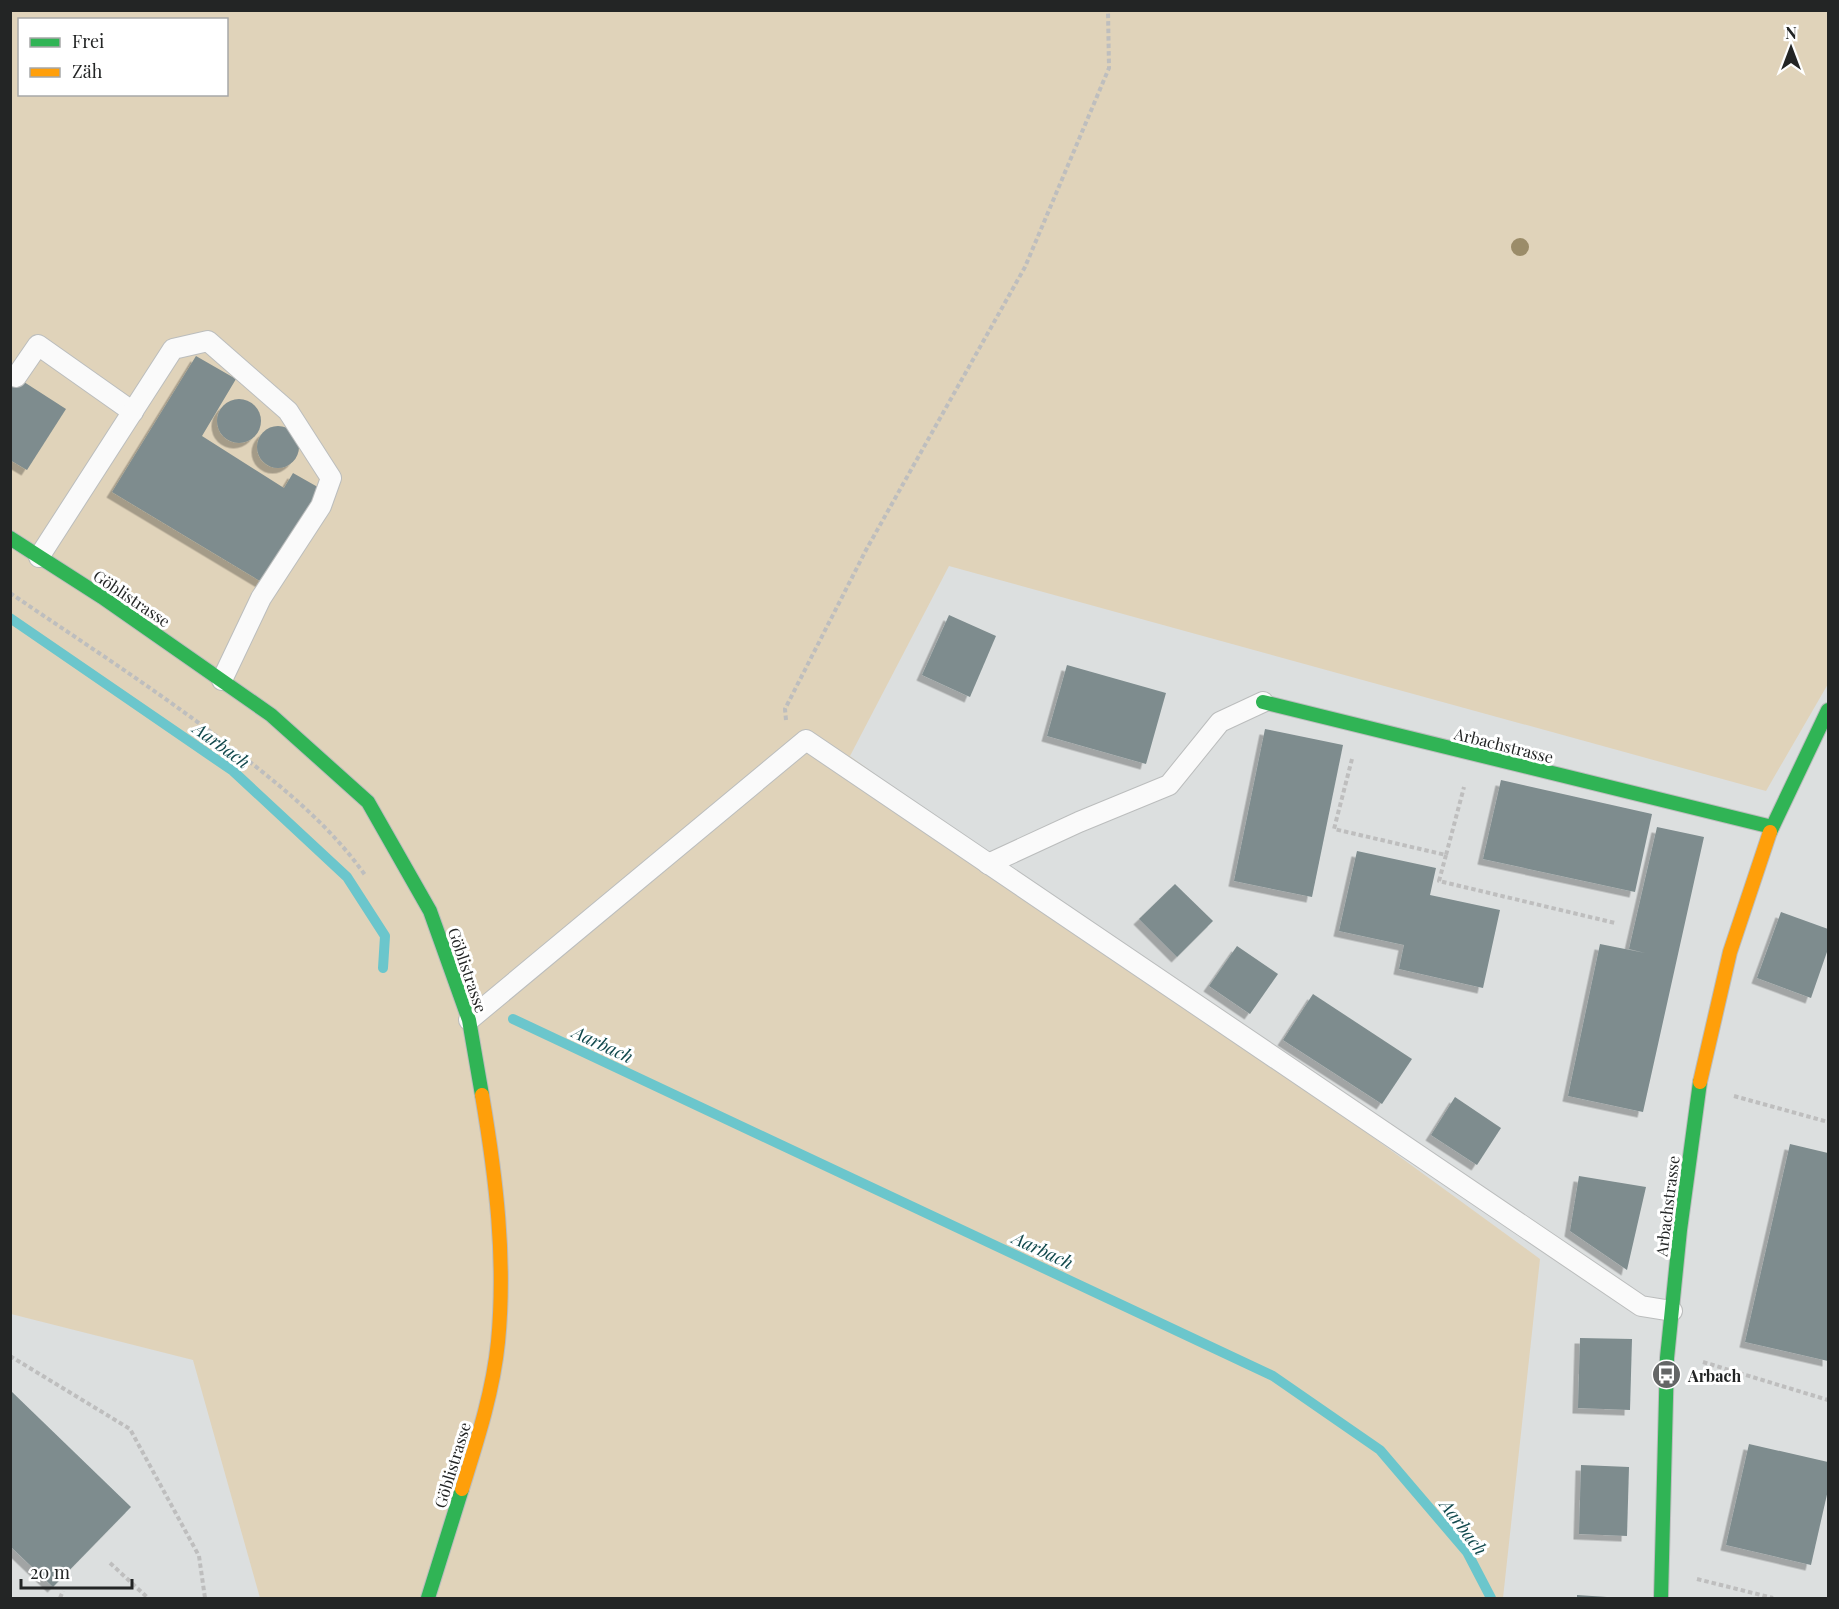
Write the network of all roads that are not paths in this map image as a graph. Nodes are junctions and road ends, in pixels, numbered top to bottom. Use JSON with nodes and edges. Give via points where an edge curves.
{"nodes":[{"id":1,"x":16,"y":377,"type":"dead end"},
{"id":2,"x":133,"y":412,"type":"junction"},
{"id":3,"x":10,"y":538,"type":"edge"},
{"id":4,"x":39,"y":556,"type":"junction"},
{"id":5,"x":222,"y":680,"type":"junction"},
{"id":6,"x":1263,"y":702,"type":"joint"},
{"id":7,"x":1828,"y":710,"type":"edge"},
{"id":8,"x":1772,"y":827,"type":"junction"},
{"id":9,"x":988,"y":864,"type":"junction"},
{"id":10,"x":469,"y":1020,"type":"junction"},
{"id":11,"x":1672,"y":1311,"type":"junction"},
{"id":12,"x":428,"y":1599,"type":"edge"},
{"id":13,"x":1661,"y":1599,"type":"edge"}],
"edges":[{"from":1,"to":2,"type":"lane","via":[[38,345]]},
{"from":2,"to":4,"type":"lane"},
{"from":2,"to":5,"type":"lane","via":[[173,349],[207,341],[288,411],[331,478],[321,506],[261,598]]},
{"from":3,"to":4,"type":"street","name":"Göblistrasse"},
{"from":4,"to":5,"type":"street","name":"Göblistrasse"},
{"from":5,"to":10,"type":"street","name":"Göblistrasse","via":[[271,714],[369,802],[430,911]]},
{"from":6,"to":8,"type":"street","name":"Arbachstrasse"},
{"from":6,"to":9,"type":"lane","via":[[1220,722],[1169,785]]},
{"from":7,"to":8,"type":"street","name":"Arbachstrasse"},
{"from":8,"to":11,"type":"street","name":"Arbachstrasse","via":[[1730,952],[1699,1087]]},
{"from":9,"to":10,"type":"lane","via":[[806,740]]},
{"from":9,"to":11,"type":"lane","via":[[1641,1306]]},
{"from":10,"to":12,"type":"street","name":"Göblistrasse","via":[[492,1156],[502,1258],[498,1343],[484,1418]]},
{"from":11,"to":13,"type":"street","name":"Arbachstrasse","via":[[1667,1358]]}]}
